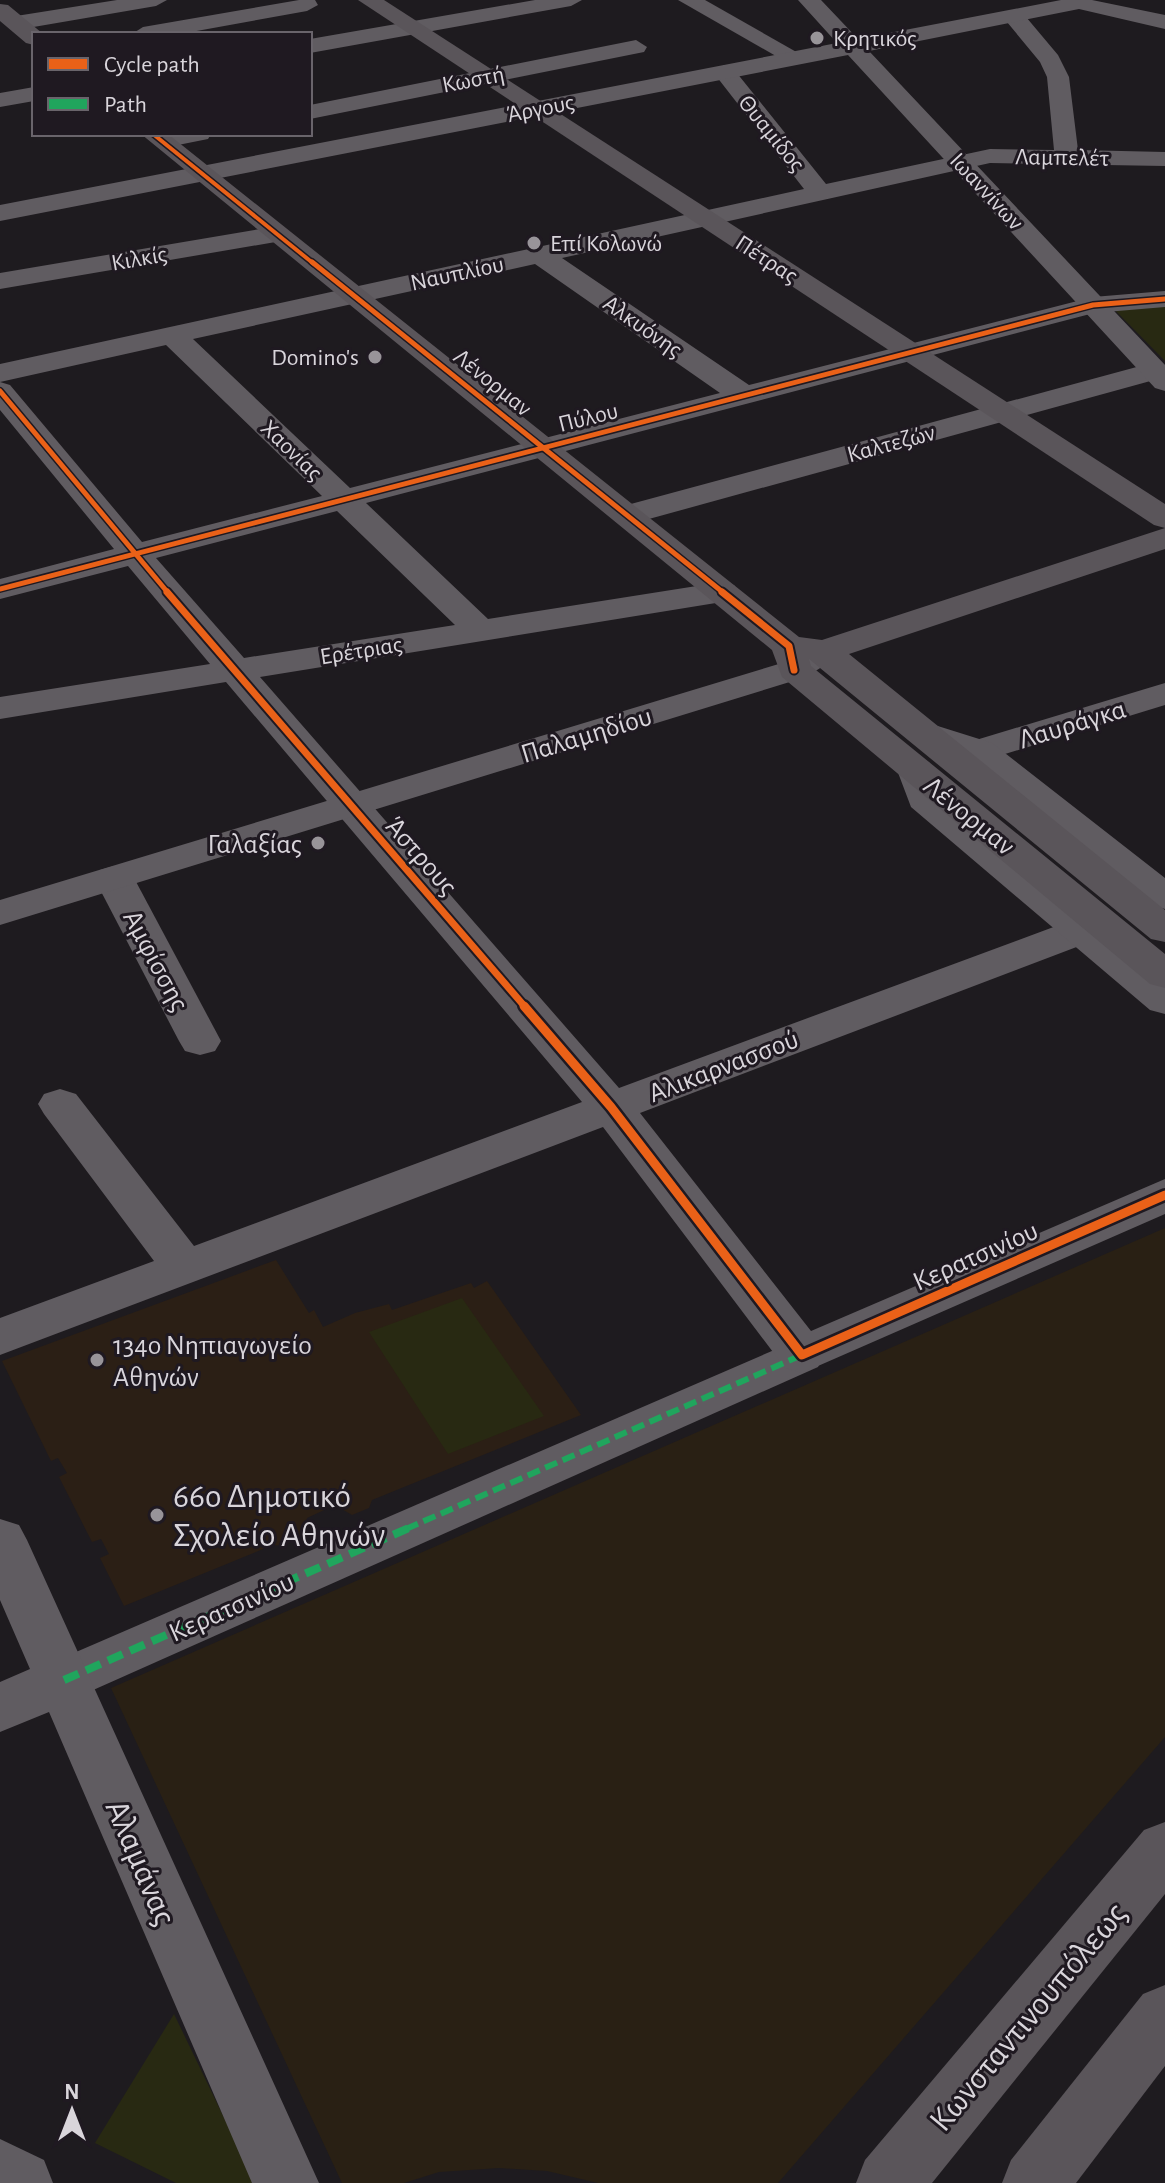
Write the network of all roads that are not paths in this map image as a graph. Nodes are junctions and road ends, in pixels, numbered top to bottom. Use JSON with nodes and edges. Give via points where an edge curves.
{"nodes":[{"id":1,"x":156,"y":0,"type":"edge"},
{"id":2,"x":369,"y":0,"type":"edge"},
{"id":3,"x":571,"y":0,"type":"edge"},
{"id":4,"x":689,"y":0,"type":"edge"},
{"id":5,"x":809,"y":0,"type":"edge"},
{"id":6,"x":1079,"y":2,"type":"edge"},
{"id":7,"x":307,"y":5,"type":"dead end"},
{"id":8,"x":1013,"y":16,"type":"junction"},
{"id":9,"x":8,"y":17,"type":"edge"},
{"id":10,"x":1165,"y":22,"type":"edge"},
{"id":11,"x":412,"y":28,"type":"junction"},
{"id":12,"x":154,"y":32,"type":"edge"},
{"id":13,"x":32,"y":36,"type":"edge"},
{"id":14,"x":312,"y":46,"type":"edge"},
{"id":15,"x":636,"y":47,"type":"dead end"},
{"id":16,"x":853,"y":47,"type":"junction"},
{"id":17,"x":796,"y":58,"type":"junction"},
{"id":18,"x":724,"y":72,"type":"junction"},
{"id":19,"x":487,"y":76,"type":"junction"},
{"id":20,"x":32,"y":94,"type":"edge"},
{"id":21,"x":0,"y":100,"type":"edge"},
{"id":22,"x":536,"y":109,"type":"junction"},
{"id":23,"x":312,"y":112,"type":"edge"},
{"id":24,"x":178,"y":136,"type":"edge"},
{"id":25,"x":158,"y":138,"type":"edge"},
{"id":26,"x":1067,"y":157,"type":"junction"},
{"id":27,"x":1165,"y":159,"type":"edge"},
{"id":28,"x":961,"y":163,"type":"junction"},
{"id":29,"x":202,"y":173,"type":"junction"},
{"id":30,"x":821,"y":194,"type":"junction"},
{"id":31,"x":0,"y":213,"type":"edge"},
{"id":32,"x":706,"y":219,"type":"junction"},
{"id":33,"x":278,"y":234,"type":"junction"},
{"id":34,"x":540,"y":255,"type":"junction"},
{"id":35,"x":0,"y":281,"type":"edge"},
{"id":36,"x":354,"y":296,"type":"junction"},
{"id":37,"x":1165,"y":299,"type":"edge"},
{"id":38,"x":1093,"y":305,"type":"junction"},
{"id":39,"x":173,"y":336,"type":"junction"},
{"id":40,"x":913,"y":353,"type":"junction"},
{"id":41,"x":0,"y":373,"type":"edge"},
{"id":42,"x":1160,"y":377,"type":"edge"},
{"id":43,"x":0,"y":391,"type":"edge"},
{"id":44,"x":746,"y":397,"type":"junction"},
{"id":45,"x":1002,"y":412,"type":"junction"},
{"id":46,"x":544,"y":449,"type":"junction"},
{"id":47,"x":345,"y":500,"type":"junction"},
{"id":48,"x":627,"y":515,"type":"junction"},
{"id":49,"x":1165,"y":518,"type":"edge"},
{"id":50,"x":1165,"y":538,"type":"edge"},
{"id":51,"x":135,"y":554,"type":"junction"},
{"id":52,"x":0,"y":589,"type":"edge"},
{"id":53,"x":722,"y":592,"type":"junction"},
{"id":54,"x":481,"y":631,"type":"junction"},
{"id":55,"x":802,"y":656,"type":"junction"},
{"id":56,"x":236,"y":671,"type":"junction"},
{"id":57,"x":1165,"y":694,"type":"edge"},
{"id":58,"x":0,"y":708,"type":"edge"},
{"id":59,"x":979,"y":751,"type":"junction"},
{"id":60,"x":920,"y":752,"type":"junction"},
{"id":61,"x":342,"y":794,"type":"junction"},
{"id":62,"x":114,"y":878,"type":"junction"},
{"id":63,"x":0,"y":883,"type":"edge"},
{"id":64,"x":1165,"y":897,"type":"edge"},
{"id":65,"x":0,"y":913,"type":"edge"},
{"id":66,"x":1165,"y":930,"type":"edge"},
{"id":67,"x":1081,"y":931,"type":"junction"},
{"id":68,"x":1165,"y":975,"type":"edge"},
{"id":69,"x":1165,"y":1001,"type":"edge"},
{"id":70,"x":200,"y":1041,"type":"dead end"},
{"id":71,"x":60,"y":1104,"type":"dead end"},
{"id":72,"x":611,"y":1107,"type":"junction"},
{"id":73,"x":1165,"y":1195,"type":"edge"},
{"id":74,"x":185,"y":1268,"type":"junction"},
{"id":75,"x":0,"y":1337,"type":"edge"},
{"id":76,"x":802,"y":1355,"type":"junction"},
{"id":77,"x":0,"y":1540,"type":"edge"},
{"id":78,"x":64,"y":1680,"type":"junction"},
{"id":79,"x":0,"y":1708,"type":"edge"},
{"id":80,"x":1165,"y":1849,"type":"edge"},
{"id":81,"x":1165,"y":2015,"type":"edge"},
{"id":82,"x":0,"y":2172,"type":"edge"},
{"id":83,"x":20,"y":2183,"type":"edge"},
{"id":84,"x":286,"y":2183,"type":"edge"},
{"id":85,"x":889,"y":2183,"type":"edge"},
{"id":86,"x":1035,"y":2183,"type":"edge"}],
"edges":[{"from":1,"to":9,"type":"street"},
{"from":2,"to":11,"type":"main road","name":"Πέτρας"},
{"from":3,"to":11,"type":"street"},
{"from":4,"to":17,"type":"street"},
{"from":5,"to":16,"type":"street","name":"Ιωαννίνων"},
{"from":6,"to":8,"type":"street","name":"Άργους"},
{"from":6,"to":10,"type":"street"},
{"from":7,"to":12,"type":"street"},
{"from":8,"to":16,"type":"street","name":"Άργους"},
{"from":8,"to":26,"type":"street","via":[[1058,77]]},
{"from":9,"to":13,"type":"main road"},
{"from":11,"to":14,"type":"street"},
{"from":11,"to":19,"type":"main road","name":"Πέτρας"},
{"from":15,"to":19,"type":"street","name":"Κωστή"},
{"from":16,"to":17,"type":"street","name":"Άργους"},
{"from":16,"to":28,"type":"street","name":"Ιωαννίνων"},
{"from":17,"to":18,"type":"street","name":"Άργους"},
{"from":18,"to":22,"type":"street","name":"Άργους"},
{"from":18,"to":30,"type":"street","name":"Θυαμίδος"},
{"from":19,"to":22,"type":"main road","name":"Πέτρας"},
{"from":19,"to":23,"type":"street","name":"Κωστή"},
{"from":20,"to":21,"type":"street"},
{"from":22,"to":29,"type":"street","name":"Άργους"},
{"from":22,"to":32,"type":"main road","name":"Πέτρας"},
{"from":24,"to":25,"type":"street"},
{"from":25,"to":29,"type":"main road","name":"Λένορμαν"},
{"from":26,"to":27,"type":"street","name":"Λαμπελέτ"},
{"from":26,"to":28,"type":"street","name":"Λαμπελέτ","via":[[990,156]]},
{"from":28,"to":30,"type":"street","name":"Ναυπλίου"},
{"from":28,"to":38,"type":"street","name":"Ιωαννίνων"},
{"from":29,"to":31,"type":"street","name":"Άργους"},
{"from":29,"to":33,"type":"main road","name":"Λένορμαν"},
{"from":30,"to":32,"type":"street","name":"Ναυπλίου"},
{"from":32,"to":34,"type":"street","name":"Ναυπλίου"},
{"from":32,"to":40,"type":"main road","name":"Πέτρας"},
{"from":33,"to":35,"type":"street","name":"Κιλκίς"},
{"from":33,"to":36,"type":"main road","name":"Λένορμαν"},
{"from":34,"to":36,"type":"street","name":"Ναυπλίου"},
{"from":34,"to":44,"type":"street","name":"Αλκυόνης"},
{"from":36,"to":39,"type":"street","name":"Ναυπλίου"},
{"from":36,"to":46,"type":"main road","name":"Λένορμαν"},
{"from":37,"to":38,"type":"street","name":"Πύλου"},
{"from":38,"to":40,"type":"street","name":"Πύλου"},
{"from":38,"to":42,"type":"street","name":"Ιωαννίνων"},
{"from":39,"to":41,"type":"street","name":"Ναυπλίου"},
{"from":39,"to":47,"type":"street","name":"Χαονίας"},
{"from":40,"to":44,"type":"street","name":"Πύλου"},
{"from":40,"to":45,"type":"main road","name":"Πέτρας"},
{"from":42,"to":45,"type":"street","name":"Καλτεζών"},
{"from":43,"to":51,"type":"street","name":"Άστρους"},
{"from":44,"to":46,"type":"street","name":"Πύλου"},
{"from":45,"to":48,"type":"street","name":"Καλτεζών"},
{"from":45,"to":49,"type":"main road","name":"Πέτρας"},
{"from":46,"to":47,"type":"street","name":"Πύλου"},
{"from":46,"to":48,"type":"main road","name":"Λένορμαν"},
{"from":47,"to":51,"type":"street","name":"Πύλου"},
{"from":47,"to":54,"type":"street","name":"Χαονίας"},
{"from":48,"to":53,"type":"main road","name":"Λένορμαν"},
{"from":50,"to":55,"type":"main road","name":"Παλαμηδίου"},
{"from":51,"to":52,"type":"street","name":"Πύλου"},
{"from":51,"to":56,"type":"street","name":"Άστρους"},
{"from":53,"to":54,"type":"street","name":"Ερέτριας"},
{"from":53,"to":55,"type":"main road","name":"Λένορμαν"},
{"from":54,"to":56,"type":"street","name":"Ερέτριας"},
{"from":55,"to":60,"type":"main road","name":"Λένορμαν"},
{"from":55,"to":61,"type":"street","name":"Παλαμηδίου"},
{"from":56,"to":58,"type":"street","name":"Ερέτριας"},
{"from":56,"to":61,"type":"street","name":"Άστρους"},
{"from":57,"to":59,"type":"street","name":"Λαυράγκα"},
{"from":59,"to":60,"type":"street","name":"Λένορμαν"},
{"from":59,"to":64,"type":"street","name":"Λένορμαν"},
{"from":60,"to":66,"type":"main road","name":"Λένορμαν"},
{"from":60,"to":67,"type":"street","via":[[924,799]]},
{"from":60,"to":68,"type":"main road","name":"Λένορμαν"},
{"from":61,"to":62,"type":"street","name":"Παλαμηδίου"},
{"from":61,"to":63,"type":"street","name":"Παλαμηδίου"},
{"from":61,"to":72,"type":"street","name":"Άστρους"},
{"from":62,"to":65,"type":"street","name":"Παλαμηδίου"},
{"from":62,"to":70,"type":"street","name":"Αμφίσσης"},
{"from":67,"to":69,"type":"street"},
{"from":67,"to":72,"type":"street","name":"Αλικαρνασσού"},
{"from":71,"to":74,"type":"street"},
{"from":72,"to":74,"type":"street","name":"Αλικαρνασσού"},
{"from":72,"to":76,"type":"street","name":"Άστρους"},
{"from":73,"to":76,"type":"street","name":"Κερατσινίου"},
{"from":74,"to":75,"type":"street","name":"Αλικαρνασσού"},
{"from":76,"to":78,"type":"street","name":"Κερατσινίου"},
{"from":77,"to":78,"type":"street","name":"Αλαμάνας"},
{"from":78,"to":79,"type":"street","name":"Κερατσινίου"},
{"from":78,"to":84,"type":"street","name":"Αλαμάνας","via":[[169,1929]]},
{"from":80,"to":85,"type":"main road","name":"Κωνσταντινουπόλεως"},
{"from":81,"to":86,"type":"main road"},
{"from":82,"to":83,"type":"street"}]}
